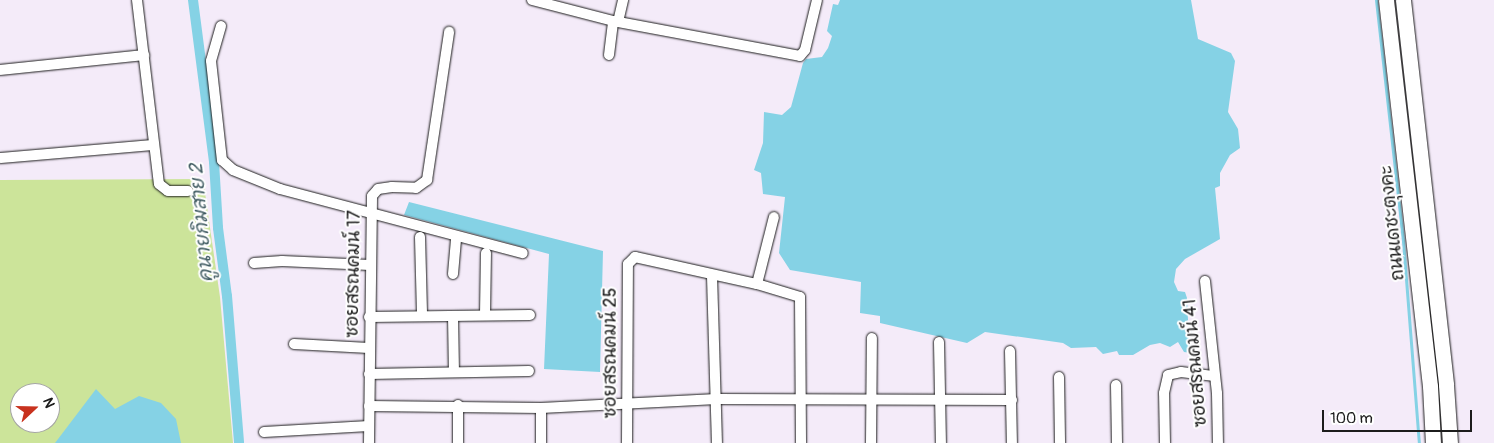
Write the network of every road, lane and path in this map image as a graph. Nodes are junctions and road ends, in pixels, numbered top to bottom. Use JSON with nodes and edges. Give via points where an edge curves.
{"nodes":[{"id":1,"x":137,"y":0,"type":"edge"},
{"id":2,"x":532,"y":0,"type":"edge"},
{"id":3,"x":622,"y":0,"type":"edge"},
{"id":4,"x":817,"y":0,"type":"edge"},
{"id":5,"x":1386,"y":0,"type":"edge"},
{"id":6,"x":1404,"y":0,"type":"edge"},
{"id":7,"x":616,"y":22,"type":"junction"},
{"id":8,"x":221,"y":26,"type":"dead end"},
{"id":9,"x":449,"y":32,"type":"dead end"},
{"id":10,"x":144,"y":55,"type":"junction"},
{"id":11,"x":608,"y":55,"type":"dead end"},
{"id":12,"x":0,"y":70,"type":"edge"},
{"id":13,"x":153,"y":145,"type":"junction"},
{"id":14,"x":0,"y":158,"type":"edge"},
{"id":15,"x":188,"y":191,"type":"dead end"},
{"id":16,"x":370,"y":214,"type":"junction"},
{"id":17,"x":774,"y":217,"type":"dead end"},
{"id":18,"x":456,"y":236,"type":"junction"},
{"id":19,"x":420,"y":237,"type":"dead end"},
{"id":20,"x":486,"y":252,"type":"dead end"},
{"id":21,"x":523,"y":253,"type":"dead end"},
{"id":22,"x":254,"y":263,"type":"dead end"},
{"id":23,"x":370,"y":265,"type":"junction"},
{"id":24,"x":453,"y":274,"type":"dead end"},
{"id":25,"x":712,"y":276,"type":"junction"},
{"id":26,"x":1205,"y":281,"type":"dead end"},
{"id":27,"x":757,"y":284,"type":"junction"},
{"id":28,"x":530,"y":315,"type":"dead end"},
{"id":29,"x":422,"y":316,"type":"junction"},
{"id":30,"x":453,"y":316,"type":"junction"},
{"id":31,"x":485,"y":316,"type":"junction"},
{"id":32,"x":369,"y":317,"type":"junction"},
{"id":33,"x":1440,"y":324,"type":"junction"},
{"id":34,"x":1423,"y":326,"type":"junction"},
{"id":35,"x":872,"y":338,"type":"dead end"},
{"id":36,"x":939,"y":342,"type":"dead end"},
{"id":37,"x":294,"y":344,"type":"dead end"},
{"id":38,"x":369,"y":348,"type":"junction"},
{"id":39,"x":1010,"y":352,"type":"dead end"},
{"id":40,"x":529,"y":371,"type":"dead end"},
{"id":41,"x":454,"y":372,"type":"junction"},
{"id":42,"x":369,"y":374,"type":"junction"},
{"id":43,"x":1215,"y":376,"type":"junction"},
{"id":44,"x":1059,"y":377,"type":"dead end"},
{"id":45,"x":1116,"y":385,"type":"dead end"},
{"id":46,"x":717,"y":399,"type":"junction"},
{"id":47,"x":800,"y":400,"type":"junction"},
{"id":48,"x":1012,"y":400,"type":"junction"},
{"id":49,"x":871,"y":401,"type":"junction"},
{"id":50,"x":940,"y":401,"type":"junction"},
{"id":51,"x":627,"y":403,"type":"junction"},
{"id":52,"x":458,"y":405,"type":"junction"},
{"id":53,"x":369,"y":406,"type":"junction"},
{"id":54,"x":541,"y":408,"type":"junction"},
{"id":55,"x":369,"y":426,"type":"junction"},
{"id":56,"x":264,"y":432,"type":"dead end"},
{"id":57,"x":370,"y":443,"type":"edge"},
{"id":58,"x":458,"y":443,"type":"edge"},
{"id":59,"x":541,"y":443,"type":"edge"},
{"id":60,"x":627,"y":443,"type":"edge"},
{"id":61,"x":717,"y":443,"type":"edge"},
{"id":62,"x":801,"y":443,"type":"edge"},
{"id":63,"x":871,"y":443,"type":"edge"},
{"id":64,"x":941,"y":443,"type":"edge"},
{"id":65,"x":1012,"y":443,"type":"edge"},
{"id":66,"x":1060,"y":443,"type":"edge"},
{"id":67,"x":1117,"y":443,"type":"edge"},
{"id":68,"x":1165,"y":443,"type":"edge"},
{"id":69,"x":1218,"y":443,"type":"edge"},
{"id":70,"x":1433,"y":443,"type":"edge"},
{"id":71,"x":1450,"y":443,"type":"edge"}],
"edges":[{"from":1,"to":10,"type":"street"},
{"from":2,"to":7,"type":"street"},
{"from":3,"to":7,"type":"street"},
{"from":4,"to":7,"type":"street","via":[[805,50],[800,56]]},
{"from":5,"to":34,"type":"street","name":"ถนนเดชะตุงคะ"},
{"from":6,"to":33,"type":"street","name":"ถนนเดชะตุงคะ"},
{"from":7,"to":11,"type":"street"},
{"from":8,"to":16,"type":"street","via":[[211,61],[222,160],[233,170],[280,189]]},
{"from":9,"to":16,"type":"street","name":"ซอยสรณคมน์ 17","via":[[427,180],[416,188],[378,189],[372,196]]},
{"from":10,"to":12,"type":"street"},
{"from":10,"to":13,"type":"street"},
{"from":13,"to":14,"type":"street"},
{"from":13,"to":15,"type":"street","via":[[159,184],[168,190]]},
{"from":16,"to":18,"type":"street"},
{"from":16,"to":23,"type":"street","name":"ซอยสรณคมน์ 17"},
{"from":17,"to":27,"type":"street"},
{"from":18,"to":21,"type":"street"},
{"from":18,"to":24,"type":"street"},
{"from":19,"to":29,"type":"street"},
{"from":20,"to":31,"type":"street"},
{"from":22,"to":23,"type":"street"},
{"from":23,"to":32,"type":"street","name":"ซอยสรณคมน์ 17"},
{"from":25,"to":27,"type":"street"},
{"from":25,"to":46,"type":"street"},
{"from":25,"to":51,"type":"street","name":"ซอยสรณคมน์ 25","via":[[635,257],[628,264]]},
{"from":26,"to":43,"type":"street","name":"ซอยสรณคมน์ 41"},
{"from":27,"to":47,"type":"street","via":[[796,294],[802,302]]},
{"from":28,"to":31,"type":"street"},
{"from":29,"to":30,"type":"street"},
{"from":29,"to":32,"type":"street"},
{"from":30,"to":31,"type":"street"},
{"from":30,"to":41,"type":"street"},
{"from":32,"to":38,"type":"street","name":"ซอยสรณคมน์ 17"},
{"from":33,"to":34,"type":"street"},
{"from":33,"to":71,"type":"street","name":"ถนนเดชะตุงคะ"},
{"from":34,"to":70,"type":"street","name":"ถนนเดชะตุงคะ"},
{"from":35,"to":49,"type":"street"},
{"from":36,"to":50,"type":"street"},
{"from":37,"to":38,"type":"street"},
{"from":38,"to":42,"type":"street","name":"ซอยสรณคมน์ 17"},
{"from":39,"to":48,"type":"street"},
{"from":40,"to":41,"type":"street"},
{"from":41,"to":42,"type":"street"},
{"from":42,"to":53,"type":"street","name":"ซอยสรณคมน์ 17"},
{"from":43,"to":68,"type":"street","via":[[1173,373],[1167,377],[1164,393]]},
{"from":43,"to":69,"type":"street","name":"ซอยสรณคมน์ 41"},
{"from":44,"to":66,"type":"street"},
{"from":45,"to":67,"type":"street"},
{"from":46,"to":47,"type":"street"},
{"from":46,"to":51,"type":"street"},
{"from":46,"to":61,"type":"street"},
{"from":47,"to":49,"type":"street"},
{"from":47,"to":62,"type":"street"},
{"from":48,"to":50,"type":"street"},
{"from":48,"to":65,"type":"street"},
{"from":49,"to":50,"type":"street"},
{"from":49,"to":63,"type":"street"},
{"from":50,"to":64,"type":"street"},
{"from":51,"to":54,"type":"street"},
{"from":51,"to":60,"type":"street","name":"ซอยสรณคมน์ 25"},
{"from":52,"to":53,"type":"street"},
{"from":52,"to":54,"type":"street"},
{"from":52,"to":58,"type":"street"},
{"from":53,"to":55,"type":"street","name":"ซอยสรณคมน์ 17"},
{"from":54,"to":59,"type":"street"},
{"from":55,"to":56,"type":"street"},
{"from":55,"to":57,"type":"street","name":"ซอยสรณคมน์ 17"}]}
